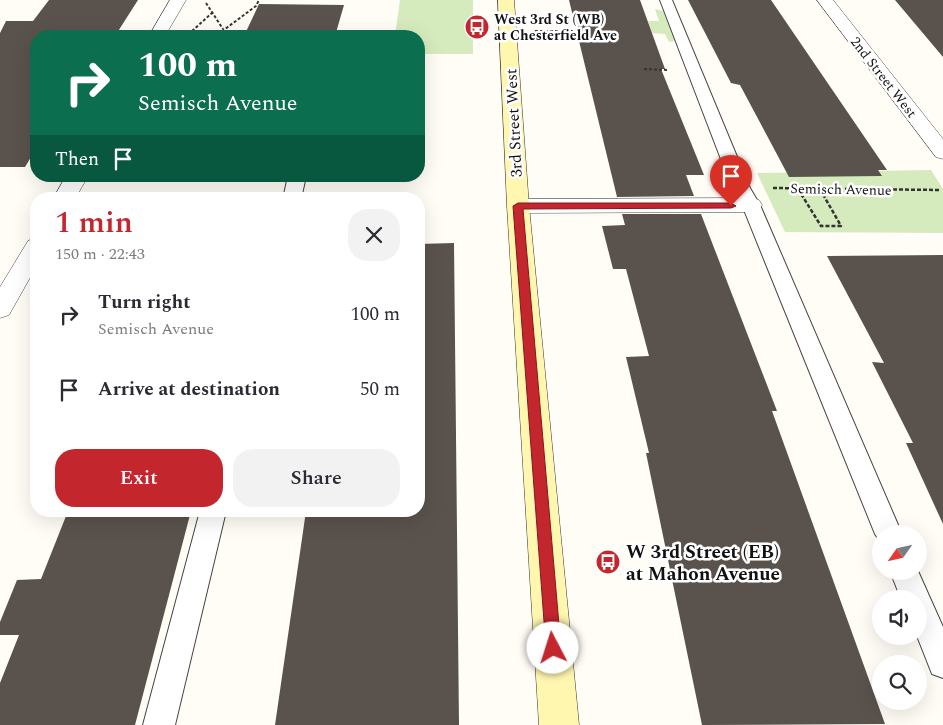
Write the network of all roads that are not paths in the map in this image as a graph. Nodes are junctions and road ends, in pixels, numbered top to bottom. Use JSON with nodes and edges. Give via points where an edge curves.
{"nodes":[{"id":1,"x":178,"y":0,"type":"edge"},
{"id":2,"x":506,"y":0,"type":"edge"},
{"id":3,"x":666,"y":0,"type":"edge"},
{"id":4,"x":825,"y":0,"type":"edge"},
{"id":5,"x":161,"y":30,"type":"edge"},
{"id":6,"x":943,"y":153,"type":"edge"},
{"id":7,"x":746,"y":197,"type":"junction"},
{"id":8,"x":518,"y":206,"type":"junction"},
{"id":9,"x":30,"y":256,"type":"edge"},
{"id":10,"x":0,"y":309,"type":"edge"},
{"id":11,"x":212,"y":517,"type":"edge"},
{"id":12,"x":885,"y":525,"type":"edge"},
{"id":13,"x":927,"y":624,"type":"edge"},
{"id":14,"x":943,"y":663,"type":"edge"},
{"id":15,"x":160,"y":725,"type":"edge"},
{"id":16,"x":559,"y":725,"type":"edge"}],
"edges":[{"from":1,"to":5,"type":"street"},
{"from":2,"to":8,"type":"street","name":"3rd Street West"},
{"from":3,"to":7,"type":"lane"},
{"from":4,"to":6,"type":"street","name":"2nd Street West"},
{"from":7,"to":8,"type":"street"},
{"from":7,"to":12,"type":"lane"},
{"from":8,"to":16,"type":"street","name":"3rd Street West"},
{"from":9,"to":10,"type":"street"},
{"from":11,"to":15,"type":"lane"},
{"from":13,"to":14,"type":"lane"}]}
